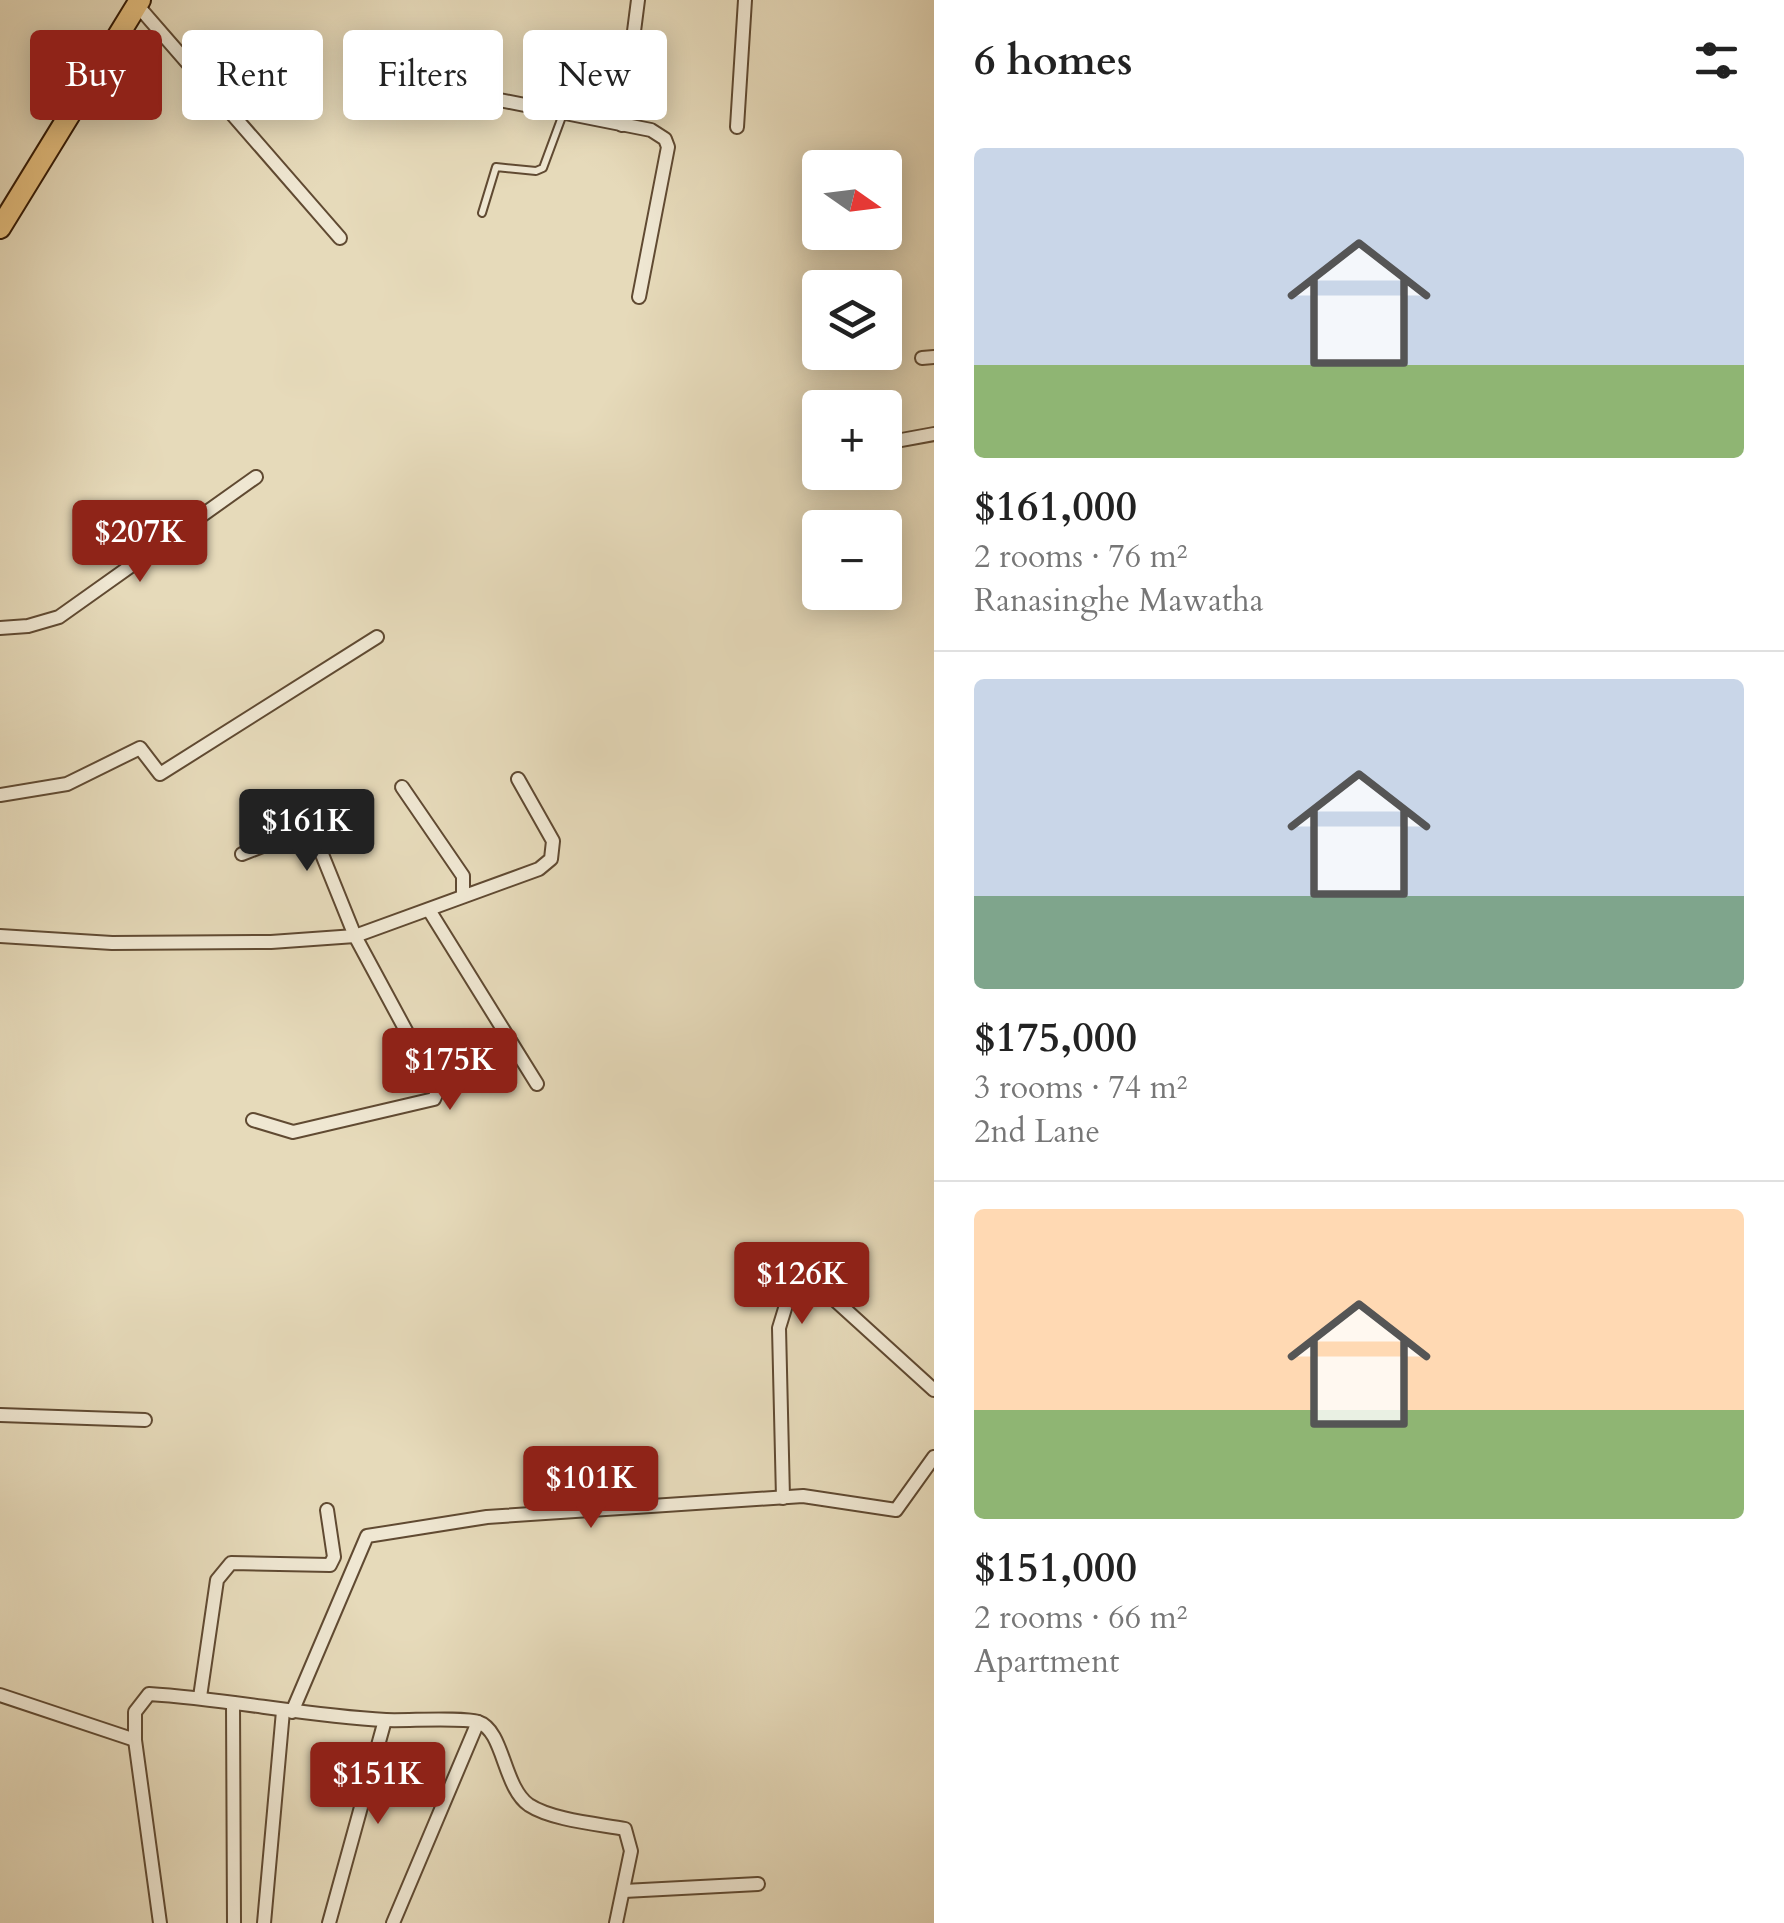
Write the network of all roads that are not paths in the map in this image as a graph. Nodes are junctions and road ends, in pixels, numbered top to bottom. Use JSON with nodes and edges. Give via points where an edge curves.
{"nodes":[{"id":1,"x":638,"y":0,"type":"edge"},
{"id":2,"x":745,"y":0,"type":"edge"},
{"id":3,"x":139,"y":3,"type":"edge"},
{"id":4,"x":561,"y":120,"type":"edge"},
{"id":5,"x":598,"y":120,"type":"edge"},
{"id":6,"x":622,"y":124,"type":"junction"},
{"id":7,"x":737,"y":127,"type":"dead end"},
{"id":8,"x":482,"y":213,"type":"dead end"},
{"id":9,"x":0,"y":228,"type":"edge"},
{"id":10,"x":340,"y":238,"type":"dead end"},
{"id":11,"x":638,"y":297,"type":"dead end"},
{"id":12,"x":934,"y":434,"type":"edge"},
{"id":13,"x":902,"y":440,"type":"edge"},
{"id":14,"x":256,"y":476,"type":"dead end"},
{"id":15,"x":0,"y":628,"type":"edge"},
{"id":16,"x":377,"y":636,"type":"dead end"},
{"id":17,"x":518,"y":779,"type":"dead end"},
{"id":18,"x":402,"y":787,"type":"dead end"},
{"id":19,"x":0,"y":795,"type":"edge"},
{"id":20,"x":242,"y":854,"type":"dead end"},
{"id":21,"x":463,"y":896,"type":"junction"},
{"id":22,"x":429,"y":910,"type":"junction"},
{"id":23,"x":0,"y":936,"type":"edge"},
{"id":24,"x":355,"y":936,"type":"junction"},
{"id":25,"x":536,"y":1084,"type":"dead end"},
{"id":26,"x":253,"y":1120,"type":"dead end"},
{"id":27,"x":934,"y":1390,"type":"edge"},
{"id":28,"x":0,"y":1418,"type":"edge"},
{"id":29,"x":139,"y":1424,"type":"dead end"},
{"id":30,"x":934,"y":1457,"type":"edge"},
{"id":31,"x":783,"y":1498,"type":"junction"},
{"id":32,"x":327,"y":1510,"type":"dead end"},
{"id":33,"x":0,"y":1695,"type":"edge"},
{"id":34,"x":200,"y":1697,"type":"junction"},
{"id":35,"x":234,"y":1703,"type":"junction"},
{"id":36,"x":287,"y":1711,"type":"junction"},
{"id":37,"x":385,"y":1720,"type":"junction"},
{"id":38,"x":478,"y":1722,"type":"junction"},
{"id":39,"x":135,"y":1740,"type":"junction"},
{"id":40,"x":758,"y":1884,"type":"dead end"},
{"id":41,"x":624,"y":1891,"type":"junction"},
{"id":42,"x":160,"y":1923,"type":"edge"},
{"id":43,"x":234,"y":1923,"type":"edge"},
{"id":44,"x":264,"y":1923,"type":"edge"},
{"id":45,"x":330,"y":1923,"type":"edge"},
{"id":46,"x":393,"y":1923,"type":"edge"},
{"id":47,"x":616,"y":1923,"type":"edge"}],
"edges":[{"from":1,"to":6,"type":"street"},
{"from":2,"to":7,"type":"street"},
{"from":3,"to":9,"type":"main road"},
{"from":3,"to":10,"type":"street"},
{"from":4,"to":8,"type":"lane","via":[[543,168],[496,167]]},
{"from":5,"to":6,"type":"street"},
{"from":6,"to":11,"type":"street","via":[[651,130],[668,148]]},
{"from":12,"to":13,"type":"street"},
{"from":14,"to":15,"type":"street","via":[[58,616]]},
{"from":16,"to":19,"type":"street","via":[[160,774],[140,748],[67,784]]},
{"from":17,"to":21,"type":"street","via":[[553,840],[551,859]]},
{"from":18,"to":21,"type":"street","via":[[464,876]]},
{"from":20,"to":24,"type":"street","via":[[311,827]]},
{"from":21,"to":22,"type":"street"},
{"from":22,"to":24,"type":"street"},
{"from":22,"to":25,"type":"street"},
{"from":23,"to":24,"type":"street","via":[[132,943]]},
{"from":24,"to":26,"type":"street","via":[[432,1074],[434,1099],[293,1132]]},
{"from":27,"to":31,"type":"street","via":[[814,1281],[790,1292],[779,1328]]},
{"from":28,"to":29,"type":"street"},
{"from":30,"to":31,"type":"street","via":[[896,1510]]},
{"from":31,"to":36,"type":"street","via":[[486,1516],[367,1536]]},
{"from":32,"to":34,"type":"street","via":[[330,1565],[231,1564],[217,1580]]},
{"from":33,"to":39,"type":"street"},
{"from":34,"to":35,"type":"street"},
{"from":34,"to":39,"type":"street","via":[[150,1694],[135,1712]]},
{"from":35,"to":36,"type":"street"},
{"from":35,"to":43,"type":"street"},
{"from":36,"to":37,"type":"street"},
{"from":36,"to":44,"type":"street"},
{"from":37,"to":38,"type":"street"},
{"from":37,"to":45,"type":"street"},
{"from":38,"to":41,"type":"street","via":[[492,1732],[514,1788],[530,1805],[626,1830],[631,1851]]},
{"from":38,"to":46,"type":"street"},
{"from":39,"to":42,"type":"street"},
{"from":40,"to":41,"type":"street"},
{"from":41,"to":47,"type":"street"}]}
